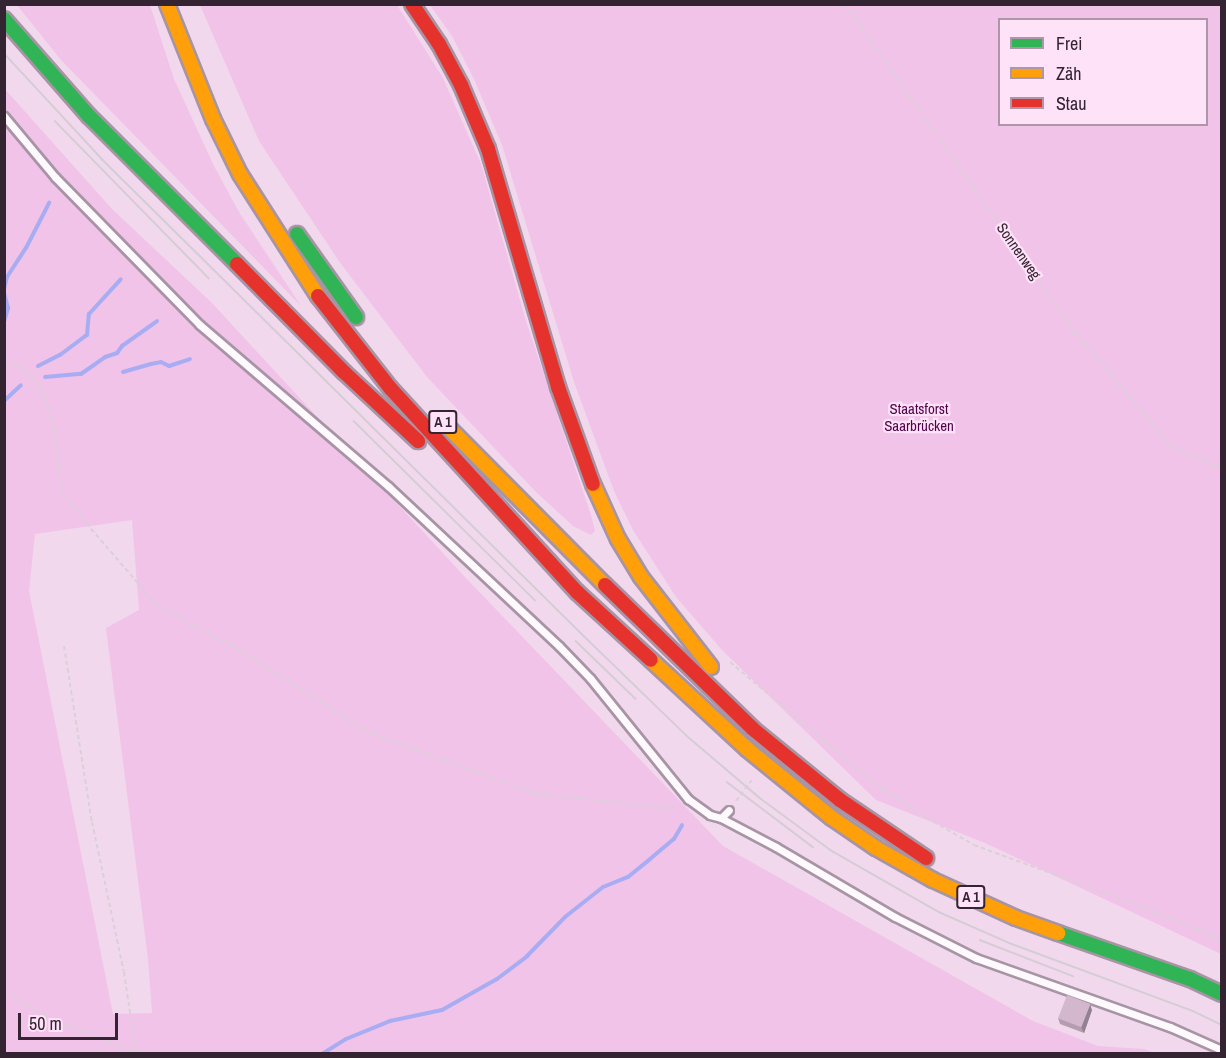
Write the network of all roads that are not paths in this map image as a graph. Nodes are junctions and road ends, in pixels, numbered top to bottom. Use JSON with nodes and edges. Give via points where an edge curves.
{"nodes":[{"id":1,"x":168,"y":4,"type":"edge"},
{"id":2,"x":412,"y":4,"type":"edge"},
{"id":3,"x":4,"y":19,"type":"edge"},
{"id":4,"x":4,"y":116,"type":"edge"},
{"id":5,"x":291,"y":225,"type":"dead end"},
{"id":6,"x":364,"y":328,"type":"dead end"},
{"id":7,"x":434,"y":412,"type":"dead end"},
{"id":8,"x":531,"y":545,"type":"junction"},
{"id":9,"x":799,"y":766,"type":"junction"},
{"id":10,"x":729,"y":810,"type":"road end"},
{"id":11,"x":721,"y":818,"type":"junction"},
{"id":12,"x":936,"y":864,"type":"dead end"},
{"id":13,"x":1221,"y":993,"type":"edge"},
{"id":14,"x":1221,"y":1050,"type":"edge"}],
"edges":[{"from":1,"to":8,"type":"highway","number":"A 1","via":[[213,119],[240,174],[307,282],[391,389]]},
{"from":2,"to":9,"type":"highway","via":[[461,85],[488,149],[558,387],[583,460],[618,539],[666,612]]},
{"from":3,"to":8,"type":"highway","via":[[89,116],[345,373]]},
{"from":4,"to":11,"type":"lane","via":[[55,177],[200,325],[388,486],[559,645],[591,678],[688,799]]},
{"from":5,"to":6,"type":"highway"},
{"from":7,"to":9,"type":"highway","number":"A 1","via":[[544,526],[753,729]]},
{"from":8,"to":13,"type":"highway","number":"A 1","via":[[747,749],[876,848],[933,880],[1016,918]]},
{"from":9,"to":12,"type":"highway","number":"A 1","via":[[840,800]]},
{"from":10,"to":11,"type":"lane"},
{"from":11,"to":14,"type":"lane","via":[[895,917],[976,958],[1170,1027]]}]}
